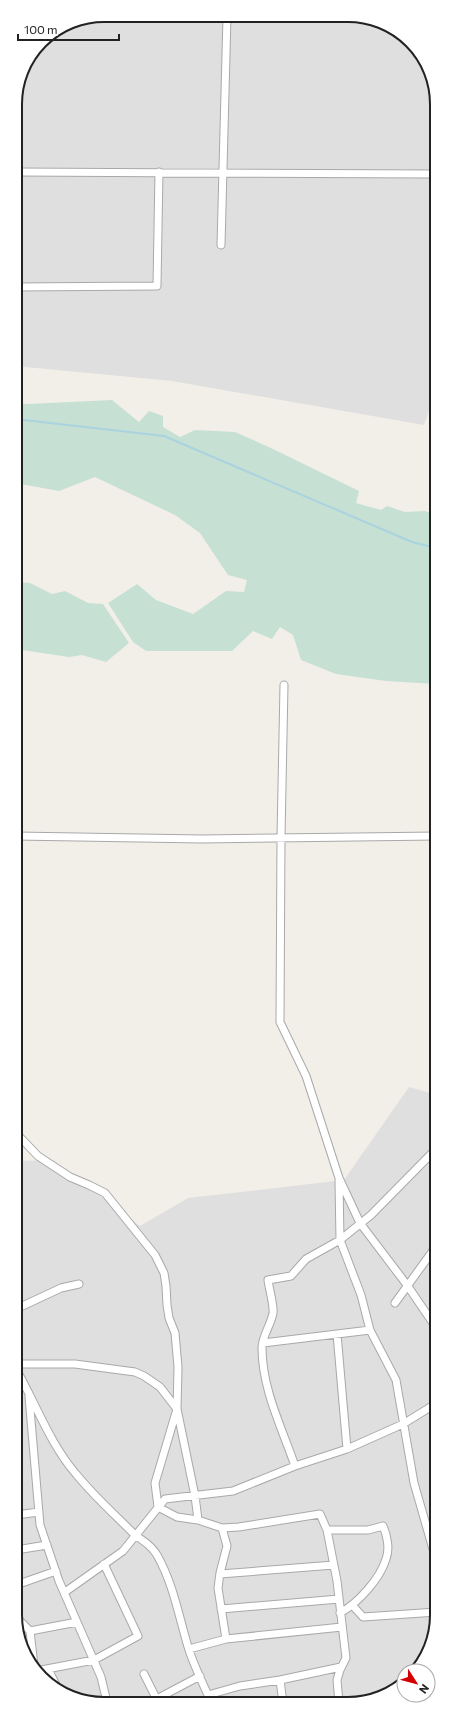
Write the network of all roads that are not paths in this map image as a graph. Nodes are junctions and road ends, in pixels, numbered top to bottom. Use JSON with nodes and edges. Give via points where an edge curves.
{"nodes":[{"id":1,"x":227,"y":22,"type":"edge"},
{"id":2,"x":22,"y":172,"type":"edge"},
{"id":3,"x":158,"y":172,"type":"junction"},
{"id":4,"x":224,"y":172,"type":"junction"},
{"id":5,"x":430,"y":174,"type":"edge"},
{"id":6,"x":221,"y":245,"type":"dead end"},
{"id":7,"x":22,"y":287,"type":"edge"},
{"id":8,"x":284,"y":685,"type":"dead end"},
{"id":9,"x":22,"y":836,"type":"edge"},
{"id":10,"x":430,"y":836,"type":"edge"},
{"id":11,"x":281,"y":837,"type":"junction"},
{"id":12,"x":22,"y":1139,"type":"edge"},
{"id":13,"x":430,"y":1160,"type":"edge"},
{"id":14,"x":339,"y":1178,"type":"junction"},
{"id":15,"x":360,"y":1223,"type":"junction"},
{"id":16,"x":340,"y":1240,"type":"junction"},
{"id":17,"x":430,"y":1254,"type":"edge"},
{"id":18,"x":79,"y":1284,"type":"dead end"},
{"id":19,"x":407,"y":1285,"type":"junction"},
{"id":20,"x":395,"y":1303,"type":"dead end"},
{"id":21,"x":22,"y":1306,"type":"edge"},
{"id":22,"x":430,"y":1319,"type":"edge"},
{"id":23,"x":370,"y":1330,"type":"junction"},
{"id":24,"x":337,"y":1334,"type":"junction"},
{"id":25,"x":263,"y":1343,"type":"junction"},
{"id":26,"x":22,"y":1364,"type":"edge"},
{"id":27,"x":22,"y":1379,"type":"edge"},
{"id":28,"x":29,"y":1391,"type":"junction"},
{"id":29,"x":430,"y":1407,"type":"edge"},
{"id":30,"x":177,"y":1409,"type":"junction"},
{"id":31,"x":403,"y":1424,"type":"junction"},
{"id":32,"x":347,"y":1449,"type":"junction"},
{"id":33,"x":295,"y":1466,"type":"junction"},
{"id":34,"x":195,"y":1496,"type":"junction"},
{"id":35,"x":158,"y":1507,"type":"junction"},
{"id":36,"x":39,"y":1512,"type":"junction"},
{"id":37,"x":22,"y":1513,"type":"edge"},
{"id":38,"x":198,"y":1520,"type":"junction"},
{"id":39,"x":222,"y":1528,"type":"junction"},
{"id":40,"x":327,"y":1530,"type":"junction"},
{"id":41,"x":135,"y":1535,"type":"junction"},
{"id":42,"x":430,"y":1539,"type":"edge"},
{"id":43,"x":47,"y":1545,"type":"junction"},
{"id":44,"x":22,"y":1549,"type":"edge"},
{"id":45,"x":104,"y":1564,"type":"junction"},
{"id":46,"x":334,"y":1565,"type":"junction"},
{"id":47,"x":56,"y":1571,"type":"junction"},
{"id":48,"x":220,"y":1574,"type":"junction"},
{"id":49,"x":22,"y":1583,"type":"edge"},
{"id":50,"x":65,"y":1592,"type":"junction"},
{"id":51,"x":339,"y":1600,"type":"junction"},
{"id":52,"x":353,"y":1606,"type":"junction"},
{"id":53,"x":221,"y":1609,"type":"junction"},
{"id":54,"x":430,"y":1612,"type":"edge"},
{"id":55,"x":340,"y":1613,"type":"junction"},
{"id":56,"x":77,"y":1622,"type":"junction"},
{"id":57,"x":23,"y":1624,"type":"edge"},
{"id":58,"x":342,"y":1627,"type":"junction"},
{"id":59,"x":30,"y":1632,"type":"junction"},
{"id":60,"x":226,"y":1640,"type":"junction"},
{"id":61,"x":189,"y":1649,"type":"junction"},
{"id":62,"x":33,"y":1656,"type":"edge"},
{"id":63,"x":94,"y":1660,"type":"junction"},
{"id":64,"x":341,"y":1667,"type":"junction"},
{"id":65,"x":48,"y":1669,"type":"junction"},
{"id":66,"x":43,"y":1670,"type":"edge"},
{"id":67,"x":144,"y":1674,"type":"dead end"},
{"id":68,"x":200,"y":1676,"type":"junction"},
{"id":69,"x":53,"y":1679,"type":"edge"},
{"id":70,"x":280,"y":1680,"type":"junction"},
{"id":71,"x":208,"y":1695,"type":"joint"},
{"id":72,"x":106,"y":1697,"type":"edge"},
{"id":73,"x":153,"y":1697,"type":"edge"},
{"id":74,"x":164,"y":1697,"type":"edge"},
{"id":75,"x":281,"y":1697,"type":"edge"},
{"id":76,"x":338,"y":1697,"type":"edge"}],
"edges":[{"from":1,"to":4,"type":"street"},
{"from":2,"to":3,"type":"street"},
{"from":3,"to":4,"type":"street"},
{"from":3,"to":7,"type":"street","via":[[157,286]]},
{"from":4,"to":5,"type":"street"},
{"from":4,"to":6,"type":"street"},
{"from":8,"to":11,"type":"street"},
{"from":9,"to":11,"type":"street","via":[[202,839]]},
{"from":10,"to":11,"type":"street"},
{"from":11,"to":14,"type":"street","via":[[280,1022],[306,1076]]},
{"from":12,"to":30,"type":"street","via":[[38,1156],[63,1173],[105,1193],[162,1266],[169,1318],[175,1333]]},
{"from":13,"to":15,"type":"street"},
{"from":14,"to":15,"type":"street"},
{"from":14,"to":16,"type":"street"},
{"from":15,"to":16,"type":"street"},
{"from":15,"to":19,"type":"street"},
{"from":16,"to":23,"type":"street","via":[[361,1295]]},
{"from":16,"to":25,"type":"street","via":[[306,1259],[291,1276],[268,1280],[273,1313]]},
{"from":17,"to":19,"type":"street"},
{"from":18,"to":21,"type":"street","via":[[60,1288]]},
{"from":19,"to":20,"type":"street"},
{"from":19,"to":22,"type":"street"},
{"from":23,"to":24,"type":"street"},
{"from":23,"to":31,"type":"street","via":[[396,1380]]},
{"from":24,"to":25,"type":"street"},
{"from":24,"to":32,"type":"street"},
{"from":25,"to":33,"type":"street","via":[[267,1386]]},
{"from":26,"to":30,"type":"street","via":[[75,1364],[135,1372],[160,1387]]},
{"from":27,"to":28,"type":"street"},
{"from":28,"to":36,"type":"street"},
{"from":28,"to":41,"type":"street","via":[[46,1429],[68,1465]]},
{"from":29,"to":31,"type":"street"},
{"from":30,"to":34,"type":"street"},
{"from":30,"to":35,"type":"street","via":[[155,1483]]},
{"from":31,"to":32,"type":"street"},
{"from":31,"to":42,"type":"street","via":[[414,1483]]},
{"from":32,"to":33,"type":"street"},
{"from":33,"to":34,"type":"street","via":[[233,1491]]},
{"from":34,"to":35,"type":"street","via":[[165,1499]]},
{"from":34,"to":38,"type":"street"},
{"from":35,"to":38,"type":"street","via":[[177,1517]]},
{"from":35,"to":41,"type":"street"},
{"from":36,"to":37,"type":"street"},
{"from":36,"to":43,"type":"street","via":[[40,1525]]},
{"from":38,"to":39,"type":"street"},
{"from":39,"to":40,"type":"street","via":[[320,1514]]},
{"from":39,"to":48,"type":"street","via":[[227,1546]]},
{"from":40,"to":46,"type":"street"},
{"from":40,"to":52,"type":"street","via":[[368,1530],[383,1526],[386,1532],[387,1559],[381,1572]]},
{"from":41,"to":45,"type":"street","via":[[123,1551]]},
{"from":41,"to":61,"type":"street","via":[[151,1546],[164,1570],[177,1604]]},
{"from":43,"to":44,"type":"street"},
{"from":43,"to":47,"type":"street"},
{"from":45,"to":50,"type":"street"},
{"from":45,"to":63,"type":"street","via":[[138,1636]]},
{"from":46,"to":48,"type":"street"},
{"from":46,"to":51,"type":"street"},
{"from":47,"to":49,"type":"street"},
{"from":47,"to":50,"type":"street"},
{"from":48,"to":53,"type":"street","via":[[218,1588]]},
{"from":50,"to":56,"type":"street"},
{"from":51,"to":53,"type":"street"},
{"from":51,"to":55,"type":"street"},
{"from":52,"to":54,"type":"street","via":[[363,1616]]},
{"from":52,"to":55,"type":"street"},
{"from":53,"to":60,"type":"street"},
{"from":55,"to":58,"type":"street"},
{"from":56,"to":59,"type":"street"},
{"from":56,"to":63,"type":"street"},
{"from":57,"to":59,"type":"street"},
{"from":58,"to":60,"type":"street"},
{"from":58,"to":64,"type":"street","via":[[346,1658]]},
{"from":59,"to":62,"type":"street"},
{"from":60,"to":61,"type":"street"},
{"from":61,"to":68,"type":"street"},
{"from":63,"to":65,"type":"street"},
{"from":63,"to":72,"type":"street"},
{"from":64,"to":70,"type":"street"},
{"from":64,"to":76,"type":"street","via":[[337,1680]]},
{"from":65,"to":66,"type":"street"},
{"from":65,"to":69,"type":"street"},
{"from":67,"to":73,"type":"street"},
{"from":68,"to":71,"type":"street"},
{"from":68,"to":74,"type":"street"},
{"from":70,"to":71,"type":"street","via":[[240,1686]]},
{"from":70,"to":75,"type":"street"}]}
